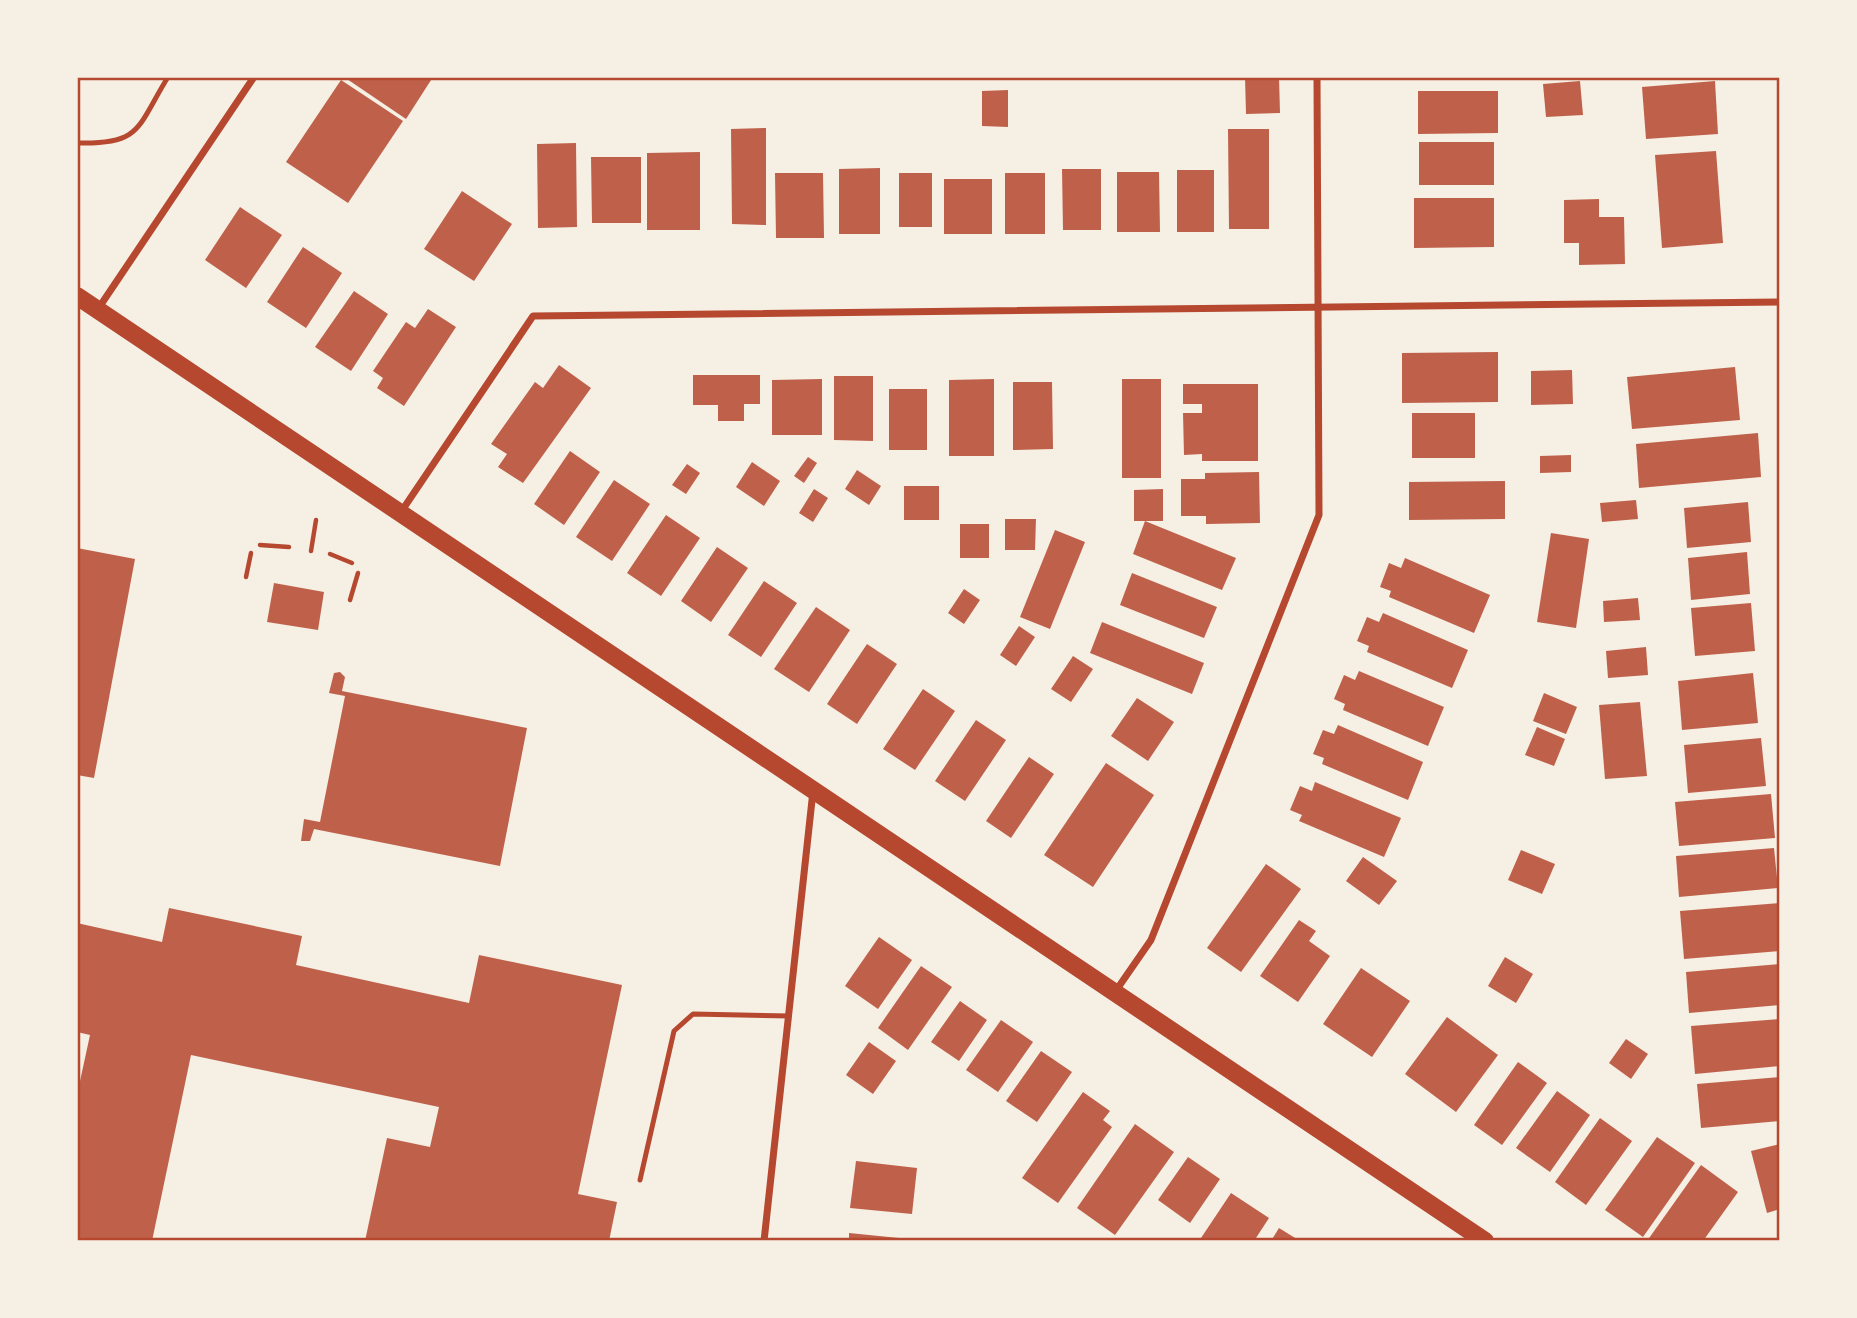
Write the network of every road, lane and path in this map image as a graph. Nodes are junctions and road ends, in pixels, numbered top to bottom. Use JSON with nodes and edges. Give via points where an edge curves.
{"nodes":[{"id":1,"x":168,"y":77,"type":"edge"},
{"id":2,"x":254,"y":77,"type":"edge"},
{"id":3,"x":1317,"y":77,"type":"edge"},
{"id":4,"x":77,"y":144,"type":"edge"},
{"id":5,"x":77,"y":296,"type":"edge"},
{"id":6,"x":1780,"y":302,"type":"edge"},
{"id":7,"x":1318,"y":306,"type":"junction"},
{"id":8,"x":97,"y":310,"type":"junction"},
{"id":9,"x":401,"y":513,"type":"junction"},
{"id":10,"x":316,"y":520,"type":"dead end"},
{"id":11,"x":260,"y":544,"type":"dead end"},
{"id":12,"x":289,"y":547,"type":"dead end"},
{"id":13,"x":311,"y":551,"type":"dead end"},
{"id":14,"x":251,"y":553,"type":"dead end"},
{"id":15,"x":330,"y":554,"type":"dead end"},
{"id":16,"x":352,"y":563,"type":"dead end"},
{"id":17,"x":358,"y":573,"type":"dead end"},
{"id":18,"x":246,"y":577,"type":"dead end"},
{"id":19,"x":350,"y":600,"type":"dead end"},
{"id":20,"x":813,"y":790,"type":"junction"},
{"id":21,"x":1115,"y":993,"type":"junction"},
{"id":22,"x":789,"y":1016,"type":"junction"},
{"id":23,"x":640,"y":1180,"type":"dead end"},
{"id":24,"x":764,"y":1241,"type":"edge"},
{"id":25,"x":1485,"y":1241,"type":"edge"}],
"edges":[{"from":1,"to":4,"type":"lane","via":[[131,137],[109,144]]},
{"from":2,"to":8,"type":"street"},
{"from":3,"to":7,"type":"street"},
{"from":5,"to":8,"type":"main road"},
{"from":6,"to":7,"type":"street"},
{"from":7,"to":9,"type":"street","via":[[533,316]]},
{"from":7,"to":21,"type":"street","via":[[1319,515],[1151,940]]},
{"from":8,"to":9,"type":"main road"},
{"from":9,"to":20,"type":"main road"},
{"from":10,"to":13,"type":"path"},
{"from":11,"to":12,"type":"path"},
{"from":14,"to":18,"type":"path"},
{"from":15,"to":16,"type":"path"},
{"from":17,"to":19,"type":"path"},
{"from":20,"to":21,"type":"main road"},
{"from":20,"to":22,"type":"street"},
{"from":21,"to":25,"type":"main road"},
{"from":22,"to":23,"type":"lane","via":[[694,1014],[674,1031]]},
{"from":22,"to":24,"type":"street"}]}
